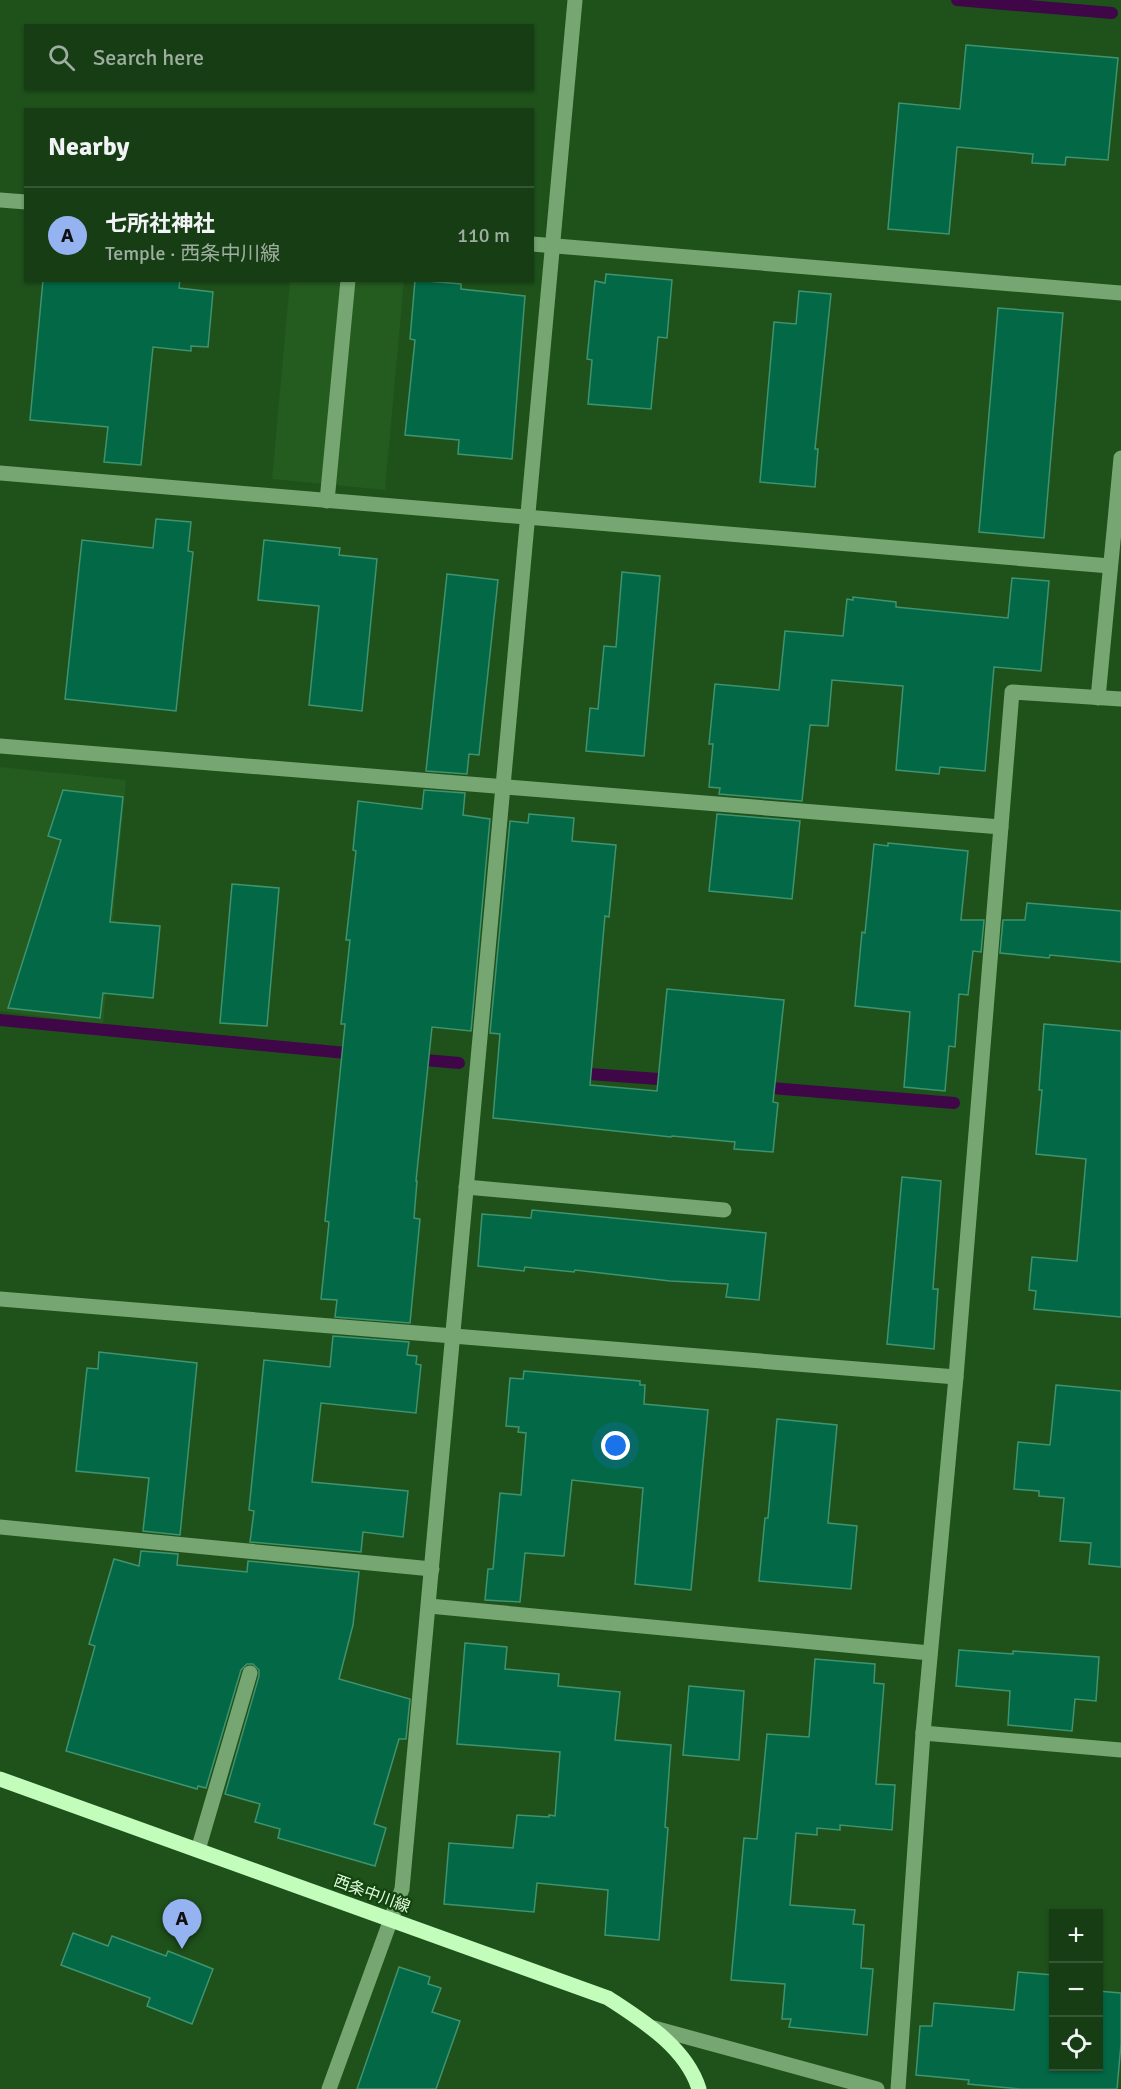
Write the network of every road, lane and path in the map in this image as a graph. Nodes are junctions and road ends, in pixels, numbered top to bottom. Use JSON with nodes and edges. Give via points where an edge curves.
{"nodes":[{"id":1,"x":575,"y":0,"type":"edge"},
{"id":2,"x":0,"y":200,"type":"edge"},
{"id":3,"x":24,"y":202,"type":"edge"},
{"id":4,"x":534,"y":244,"type":"edge"},
{"id":5,"x":553,"y":246,"type":"junction"},
{"id":6,"x":348,"y":282,"type":"edge"},
{"id":7,"x":1121,"y":293,"type":"edge"},
{"id":8,"x":1121,"y":458,"type":"edge"},
{"id":9,"x":0,"y":472,"type":"edge"},
{"id":10,"x":327,"y":501,"type":"junction"},
{"id":11,"x":528,"y":517,"type":"junction"},
{"id":12,"x":1110,"y":566,"type":"junction"},
{"id":13,"x":1098,"y":698,"type":"junction"},
{"id":14,"x":1121,"y":699,"type":"edge"},
{"id":15,"x":0,"y":746,"type":"edge"},
{"id":16,"x":503,"y":787,"type":"junction"},
{"id":17,"x":1001,"y":827,"type":"junction"},
{"id":18,"x":466,"y":1187,"type":"junction"},
{"id":19,"x":724,"y":1210,"type":"dead end"},
{"id":20,"x":0,"y":1299,"type":"edge"},
{"id":21,"x":453,"y":1337,"type":"junction"},
{"id":22,"x":956,"y":1377,"type":"junction"},
{"id":23,"x":0,"y":1527,"type":"edge"},
{"id":24,"x":432,"y":1569,"type":"junction"},
{"id":25,"x":429,"y":1606,"type":"junction"},
{"id":26,"x":930,"y":1653,"type":"junction"},
{"id":27,"x":250,"y":1673,"type":"dead end"},
{"id":28,"x":923,"y":1733,"type":"junction"},
{"id":29,"x":1121,"y":1750,"type":"edge"},
{"id":30,"x":0,"y":1779,"type":"edge"},
{"id":31,"x":198,"y":1850,"type":"junction"},
{"id":32,"x":392,"y":1920,"type":"junction"},
{"id":33,"x":654,"y":2028,"type":"junction"},
{"id":34,"x":329,"y":2089,"type":"edge"},
{"id":35,"x":699,"y":2089,"type":"edge"},
{"id":36,"x":877,"y":2089,"type":"edge"},
{"id":37,"x":898,"y":2089,"type":"edge"}],
"edges":[{"from":1,"to":5,"type":"street"},
{"from":2,"to":3,"type":"street"},
{"from":4,"to":5,"type":"street"},
{"from":5,"to":7,"type":"street"},
{"from":5,"to":11,"type":"street"},
{"from":6,"to":10,"type":"street"},
{"from":8,"to":12,"type":"street"},
{"from":9,"to":10,"type":"street"},
{"from":10,"to":11,"type":"street"},
{"from":11,"to":12,"type":"street"},
{"from":11,"to":16,"type":"street"},
{"from":12,"to":13,"type":"street"},
{"from":13,"to":14,"type":"street"},
{"from":13,"to":17,"type":"street","via":[[1012,692]]},
{"from":15,"to":16,"type":"street"},
{"from":16,"to":17,"type":"street"},
{"from":16,"to":18,"type":"street"},
{"from":17,"to":22,"type":"street"},
{"from":18,"to":19,"type":"street"},
{"from":18,"to":21,"type":"street"},
{"from":20,"to":21,"type":"street"},
{"from":21,"to":22,"type":"street"},
{"from":21,"to":24,"type":"street"},
{"from":22,"to":26,"type":"street"},
{"from":23,"to":24,"type":"street"},
{"from":24,"to":25,"type":"street"},
{"from":25,"to":26,"type":"street"},
{"from":25,"to":32,"type":"street","via":[[402,1889]]},
{"from":26,"to":28,"type":"street"},
{"from":27,"to":31,"type":"street"},
{"from":28,"to":29,"type":"street"},
{"from":28,"to":37,"type":"street"},
{"from":30,"to":31,"type":"main road","name":"西条中川線"},
{"from":31,"to":32,"type":"main road","name":"西条中川線"},
{"from":32,"to":33,"type":"main road","name":"西条中川線","via":[[608,1998]]},
{"from":32,"to":34,"type":"street"},
{"from":33,"to":35,"type":"main road","name":"西条中川線","via":[[694,2072]]},
{"from":33,"to":36,"type":"street"}]}
